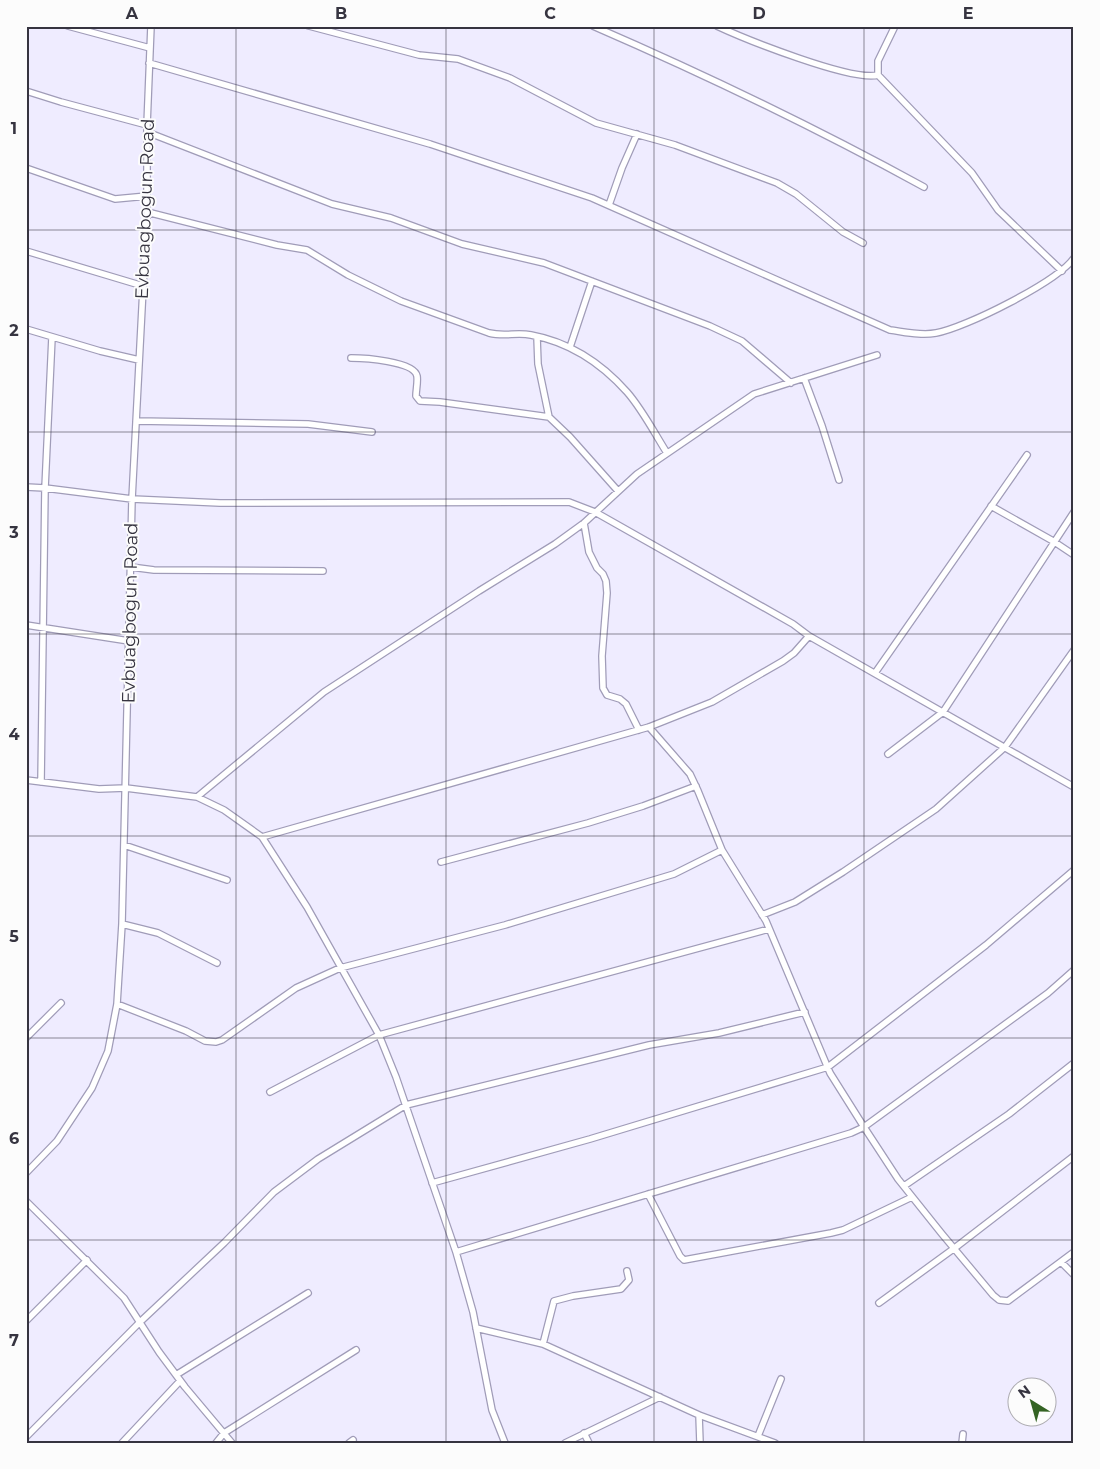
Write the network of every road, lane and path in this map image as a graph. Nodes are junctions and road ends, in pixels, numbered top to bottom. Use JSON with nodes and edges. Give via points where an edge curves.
{"nodes":[{"id":1,"x":68,"y":26,"type":"edge"},
{"id":2,"x":152,"y":26,"type":"edge"},
{"id":3,"x":308,"y":26,"type":"edge"},
{"id":4,"x":593,"y":26,"type":"edge"},
{"id":5,"x":717,"y":26,"type":"edge"},
{"id":6,"x":895,"y":26,"type":"edge"},
{"id":7,"x":150,"y":48,"type":"junction"},
{"id":8,"x":149,"y":63,"type":"junction"},
{"id":9,"x":878,"y":75,"type":"junction"},
{"id":10,"x":26,"y":91,"type":"edge"},
{"id":11,"x":147,"y":125,"type":"junction"},
{"id":12,"x":147,"y":132,"type":"junction"},
{"id":13,"x":637,"y":134,"type":"junction"},
{"id":14,"x":26,"y":168,"type":"edge"},
{"id":15,"x":924,"y":187,"type":"dead end"},
{"id":16,"x":147,"y":196,"type":"junction"},
{"id":17,"x":609,"y":205,"type":"junction"},
{"id":18,"x":147,"y":212,"type":"junction"},
{"id":19,"x":863,"y":243,"type":"dead end"},
{"id":20,"x":26,"y":252,"type":"edge"},
{"id":21,"x":1074,"y":258,"type":"edge"},
{"id":22,"x":1067,"y":268,"type":"edge"},
{"id":23,"x":592,"y":281,"type":"junction"},
{"id":24,"x":143,"y":286,"type":"junction"},
{"id":25,"x":26,"y":329,"type":"edge"},
{"id":26,"x":52,"y":337,"type":"junction"},
{"id":27,"x":537,"y":337,"type":"junction"},
{"id":28,"x":570,"y":348,"type":"junction"},
{"id":29,"x":878,"y":356,"type":"dead end"},
{"id":30,"x":350,"y":358,"type":"dead end"},
{"id":31,"x":139,"y":360,"type":"junction"},
{"id":32,"x":804,"y":378,"type":"junction"},
{"id":33,"x":791,"y":383,"type":"junction"},
{"id":34,"x":549,"y":417,"type":"junction"},
{"id":35,"x":136,"y":421,"type":"junction"},
{"id":36,"x":372,"y":432,"type":"dead end"},
{"id":37,"x":667,"y":453,"type":"junction"},
{"id":38,"x":1026,"y":455,"type":"dead end"},
{"id":39,"x":840,"y":480,"type":"dead end"},
{"id":40,"x":26,"y":487,"type":"edge"},
{"id":41,"x":45,"y":488,"type":"junction"},
{"id":42,"x":618,"y":491,"type":"junction"},
{"id":43,"x":132,"y":499,"type":"junction"},
{"id":44,"x":992,"y":506,"type":"junction"},
{"id":45,"x":595,"y":512,"type":"junction"},
{"id":46,"x":1074,"y":512,"type":"edge"},
{"id":47,"x":584,"y":523,"type":"junction"},
{"id":48,"x":1053,"y":541,"type":"junction"},
{"id":49,"x":1074,"y":555,"type":"edge"},
{"id":50,"x":131,"y":567,"type":"junction"},
{"id":51,"x":323,"y":571,"type":"dead end"},
{"id":52,"x":26,"y":625,"type":"edge"},
{"id":53,"x":42,"y":628,"type":"junction"},
{"id":54,"x":809,"y":636,"type":"junction"},
{"id":55,"x":129,"y":641,"type":"junction"},
{"id":56,"x":1074,"y":650,"type":"edge"},
{"id":57,"x":875,"y":673,"type":"junction"},
{"id":58,"x":942,"y":712,"type":"junction"},
{"id":59,"x":649,"y":727,"type":"junction"},
{"id":60,"x":639,"y":730,"type":"junction"},
{"id":61,"x":1005,"y":747,"type":"junction"},
{"id":62,"x":888,"y":754,"type":"dead end"},
{"id":63,"x":26,"y":780,"type":"edge"},
{"id":64,"x":42,"y":782,"type":"junction"},
{"id":65,"x":696,"y":786,"type":"junction"},
{"id":66,"x":1074,"y":787,"type":"edge"},
{"id":67,"x":126,"y":788,"type":"junction"},
{"id":68,"x":197,"y":797,"type":"junction"},
{"id":69,"x":262,"y":837,"type":"junction"},
{"id":70,"x":124,"y":845,"type":"junction"},
{"id":71,"x":722,"y":850,"type":"junction"},
{"id":72,"x":441,"y":862,"type":"dead end"},
{"id":73,"x":1074,"y":870,"type":"edge"},
{"id":74,"x":227,"y":880,"type":"dead end"},
{"id":75,"x":762,"y":915,"type":"junction"},
{"id":76,"x":122,"y":924,"type":"junction"},
{"id":77,"x":770,"y":930,"type":"junction"},
{"id":78,"x":217,"y":963,"type":"dead end"},
{"id":79,"x":340,"y":968,"type":"junction"},
{"id":80,"x":1074,"y":970,"type":"edge"},
{"id":81,"x":61,"y":1003,"type":"dead end"},
{"id":82,"x":117,"y":1004,"type":"junction"},
{"id":83,"x":805,"y":1012,"type":"junction"},
{"id":84,"x":379,"y":1035,"type":"junction"},
{"id":85,"x":26,"y":1038,"type":"edge"},
{"id":86,"x":1074,"y":1063,"type":"edge"},
{"id":87,"x":828,"y":1067,"type":"junction"},
{"id":88,"x":270,"y":1092,"type":"dead end"},
{"id":89,"x":406,"y":1105,"type":"junction"},
{"id":90,"x":864,"y":1127,"type":"junction"},
{"id":91,"x":1074,"y":1156,"type":"edge"},
{"id":92,"x":26,"y":1173,"type":"edge"},
{"id":93,"x":432,"y":1183,"type":"junction"},
{"id":94,"x":904,"y":1186,"type":"junction"},
{"id":95,"x":648,"y":1194,"type":"junction"},
{"id":96,"x":912,"y":1197,"type":"junction"},
{"id":97,"x":26,"y":1201,"type":"edge"},
{"id":98,"x":954,"y":1249,"type":"junction"},
{"id":99,"x":456,"y":1252,"type":"junction"},
{"id":100,"x":1074,"y":1252,"type":"edge"},
{"id":101,"x":87,"y":1260,"type":"junction"},
{"id":102,"x":1061,"y":1262,"type":"junction"},
{"id":103,"x":627,"y":1271,"type":"dead end"},
{"id":104,"x":1074,"y":1275,"type":"edge"},
{"id":105,"x":308,"y":1294,"type":"dead end"},
{"id":106,"x":879,"y":1303,"type":"dead end"},
{"id":107,"x":26,"y":1321,"type":"edge"},
{"id":108,"x":140,"y":1322,"type":"junction"},
{"id":109,"x":476,"y":1328,"type":"junction"},
{"id":110,"x":542,"y":1344,"type":"junction"},
{"id":111,"x":356,"y":1350,"type":"dead end"},
{"id":112,"x":178,"y":1378,"type":"junction"},
{"id":113,"x":781,"y":1379,"type":"dead end"},
{"id":114,"x":660,"y":1397,"type":"junction"},
{"id":115,"x":699,"y":1415,"type":"junction"},
{"id":116,"x":584,"y":1433,"type":"junction"},
{"id":117,"x":224,"y":1434,"type":"junction"},
{"id":118,"x":963,"y":1434,"type":"dead end"},
{"id":119,"x":758,"y":1436,"type":"junction"},
{"id":120,"x":26,"y":1437,"type":"edge"},
{"id":121,"x":122,"y":1443,"type":"edge"},
{"id":122,"x":216,"y":1443,"type":"edge"},
{"id":123,"x":232,"y":1443,"type":"edge"},
{"id":124,"x":505,"y":1443,"type":"edge"},
{"id":125,"x":564,"y":1443,"type":"edge"},
{"id":126,"x":589,"y":1443,"type":"edge"},
{"id":127,"x":700,"y":1443,"type":"edge"},
{"id":128,"x":775,"y":1443,"type":"edge"},
{"id":129,"x":962,"y":1443,"type":"edge"}],
"edges":[{"from":1,"to":7,"type":"street"},
{"from":2,"to":7,"type":"street","name":"Evbuagbogun Road"},
{"from":3,"to":13,"type":"street","via":[[392,50],[458,59],[510,78],[596,123]]},
{"from":4,"to":15,"type":"street","via":[[775,109]]},
{"from":5,"to":9,"type":"street","via":[[750,41],[842,71],[867,77]]},
{"from":6,"to":9,"type":"street","via":[[878,61]]},
{"from":7,"to":8,"type":"street","name":"Evbuagbogun Road"},
{"from":8,"to":11,"type":"street","name":"Evbuagbogun Road"},
{"from":8,"to":17,"type":"street","via":[[430,144]]},
{"from":9,"to":22,"type":"street","via":[[972,173],[998,210]]},
{"from":10,"to":11,"type":"street"},
{"from":11,"to":12,"type":"street","name":"Evbuagbogun Road"},
{"from":12,"to":16,"type":"street","name":"Evbuagbogun Road"},
{"from":12,"to":23,"type":"street","via":[[332,204],[391,218],[462,244],[544,263]]},
{"from":13,"to":17,"type":"street"},
{"from":13,"to":19,"type":"street","via":[[777,183]]},
{"from":14,"to":16,"type":"street","via":[[115,199]]},
{"from":16,"to":18,"type":"street","name":"Evbuagbogun Road"},
{"from":17,"to":22,"type":"street","via":[[890,330],[927,334],[955,329]]},
{"from":18,"to":24,"type":"street","name":"Evbuagbogun Road"},
{"from":18,"to":27,"type":"street","via":[[307,250],[401,300],[489,333]]},
{"from":20,"to":24,"type":"street"},
{"from":21,"to":22,"type":"street"},
{"from":23,"to":28,"type":"street"},
{"from":23,"to":33,"type":"street","via":[[742,341]]},
{"from":24,"to":31,"type":"street","name":"Evbuagbogun Road"},
{"from":25,"to":26,"type":"street"},
{"from":26,"to":31,"type":"street"},
{"from":26,"to":41,"type":"street"},
{"from":27,"to":28,"type":"street"},
{"from":27,"to":34,"type":"street","via":[[538,364]]},
{"from":28,"to":37,"type":"street","via":[[601,367],[628,393]]},
{"from":29,"to":32,"type":"street"},
{"from":30,"to":34,"type":"street","via":[[380,359],[411,369],[417,376],[416,396],[420,401]]},
{"from":31,"to":35,"type":"street","name":"Evbuagbogun Road"},
{"from":32,"to":33,"type":"street"},
{"from":32,"to":39,"type":"street"},
{"from":33,"to":37,"type":"street","via":[[754,394]]},
{"from":34,"to":42,"type":"street"},
{"from":35,"to":36,"type":"street","via":[[308,424]]},
{"from":35,"to":43,"type":"street","name":"Evbuagbogun Road"},
{"from":37,"to":42,"type":"street"},
{"from":38,"to":44,"type":"street"},
{"from":40,"to":41,"type":"street"},
{"from":41,"to":43,"type":"street"},
{"from":41,"to":53,"type":"street"},
{"from":42,"to":45,"type":"street"},
{"from":43,"to":45,"type":"street","via":[[220,504],[548,501],[569,502]]},
{"from":43,"to":50,"type":"street","name":"Evbuagbogun Road"},
{"from":44,"to":48,"type":"street"},
{"from":44,"to":57,"type":"street"},
{"from":45,"to":47,"type":"street"},
{"from":45,"to":54,"type":"street"},
{"from":46,"to":48,"type":"street"},
{"from":47,"to":60,"type":"street","via":[[588,552],[606,581],[602,688],[607,695],[620,698],[626,704]]},
{"from":47,"to":68,"type":"street","via":[[324,692]]},
{"from":48,"to":49,"type":"street"},
{"from":48,"to":58,"type":"street"},
{"from":50,"to":51,"type":"street","via":[[154,570]]},
{"from":50,"to":55,"type":"street","name":"Evbuagbogun Road"},
{"from":52,"to":53,"type":"street"},
{"from":53,"to":55,"type":"street"},
{"from":53,"to":64,"type":"street"},
{"from":54,"to":57,"type":"street"},
{"from":54,"to":59,"type":"street","via":[[784,662],[712,702]]},
{"from":55,"to":67,"type":"street","name":"Evbuagbogun Road"},
{"from":56,"to":61,"type":"street"},
{"from":57,"to":58,"type":"street"},
{"from":58,"to":61,"type":"street"},
{"from":58,"to":62,"type":"street"},
{"from":59,"to":60,"type":"street"},
{"from":59,"to":65,"type":"street","via":[[690,774]]},
{"from":60,"to":69,"type":"street"},
{"from":61,"to":66,"type":"street"},
{"from":61,"to":75,"type":"street","via":[[936,809],[795,902]]},
{"from":63,"to":64,"type":"street"},
{"from":64,"to":67,"type":"street","via":[[99,789]]},
{"from":65,"to":71,"type":"street"},
{"from":65,"to":72,"type":"street","via":[[588,824]]},
{"from":67,"to":68,"type":"street"},
{"from":67,"to":70,"type":"street","name":"Evbuagbogun Road"},
{"from":68,"to":69,"type":"street","via":[[224,810]]},
{"from":69,"to":79,"type":"street","via":[[307,907]]},
{"from":70,"to":74,"type":"street"},
{"from":70,"to":76,"type":"street","name":"Evbuagbogun Road"},
{"from":71,"to":75,"type":"street"},
{"from":71,"to":79,"type":"street","via":[[674,874],[505,925]]},
{"from":73,"to":87,"type":"street","via":[[986,945]]},
{"from":75,"to":77,"type":"street"},
{"from":76,"to":78,"type":"street","via":[[158,932]]},
{"from":76,"to":82,"type":"street","name":"Evbuagbogun Road"},
{"from":77,"to":83,"type":"street"},
{"from":77,"to":84,"type":"street"},
{"from":79,"to":82,"type":"street","via":[[296,988],[216,1042],[206,1041]]},
{"from":79,"to":84,"type":"street"},
{"from":80,"to":90,"type":"street"},
{"from":81,"to":85,"type":"street"},
{"from":82,"to":92,"type":"street","name":"Evbuagbogun Road","via":[[108,1051],[92,1088],[57,1141]]},
{"from":83,"to":87,"type":"street"},
{"from":83,"to":89,"type":"street","via":[[719,1033],[649,1045]]},
{"from":84,"to":88,"type":"street"},
{"from":84,"to":89,"type":"street"},
{"from":86,"to":94,"type":"street","via":[[1009,1114]]},
{"from":87,"to":90,"type":"street"},
{"from":87,"to":93,"type":"street","via":[[599,1137]]},
{"from":89,"to":93,"type":"street"},
{"from":89,"to":108,"type":"street","via":[[318,1159],[274,1192]]},
{"from":90,"to":94,"type":"street"},
{"from":90,"to":95,"type":"street"},
{"from":91,"to":98,"type":"street"},
{"from":93,"to":99,"type":"street"},
{"from":94,"to":96,"type":"street"},
{"from":95,"to":96,"type":"street","via":[[684,1260],[837,1232]]},
{"from":95,"to":99,"type":"street"},
{"from":96,"to":98,"type":"street"},
{"from":97,"to":101,"type":"street"},
{"from":98,"to":102,"type":"street","via":[[993,1295],[1003,1301],[1008,1301]]},
{"from":98,"to":106,"type":"street"},
{"from":99,"to":109,"type":"street"},
{"from":100,"to":102,"type":"street"},
{"from":101,"to":107,"type":"street"},
{"from":101,"to":108,"type":"street","via":[[124,1298]]},
{"from":102,"to":104,"type":"street"},
{"from":103,"to":110,"type":"street","via":[[629,1280],[621,1288],[554,1301]]},
{"from":105,"to":112,"type":"street"},
{"from":108,"to":112,"type":"street"},
{"from":108,"to":120,"type":"street"},
{"from":109,"to":110,"type":"street"},
{"from":109,"to":124,"type":"street","via":[[492,1410]]},
{"from":110,"to":114,"type":"street"},
{"from":111,"to":117,"type":"street"},
{"from":112,"to":117,"type":"street"},
{"from":112,"to":121,"type":"street"},
{"from":113,"to":119,"type":"street"},
{"from":114,"to":115,"type":"street"},
{"from":114,"to":116,"type":"street"},
{"from":115,"to":119,"type":"street"},
{"from":115,"to":127,"type":"street"},
{"from":116,"to":125,"type":"street"},
{"from":116,"to":126,"type":"street"},
{"from":117,"to":122,"type":"street"},
{"from":117,"to":123,"type":"street"},
{"from":118,"to":129,"type":"street"},
{"from":119,"to":128,"type":"street"}]}
